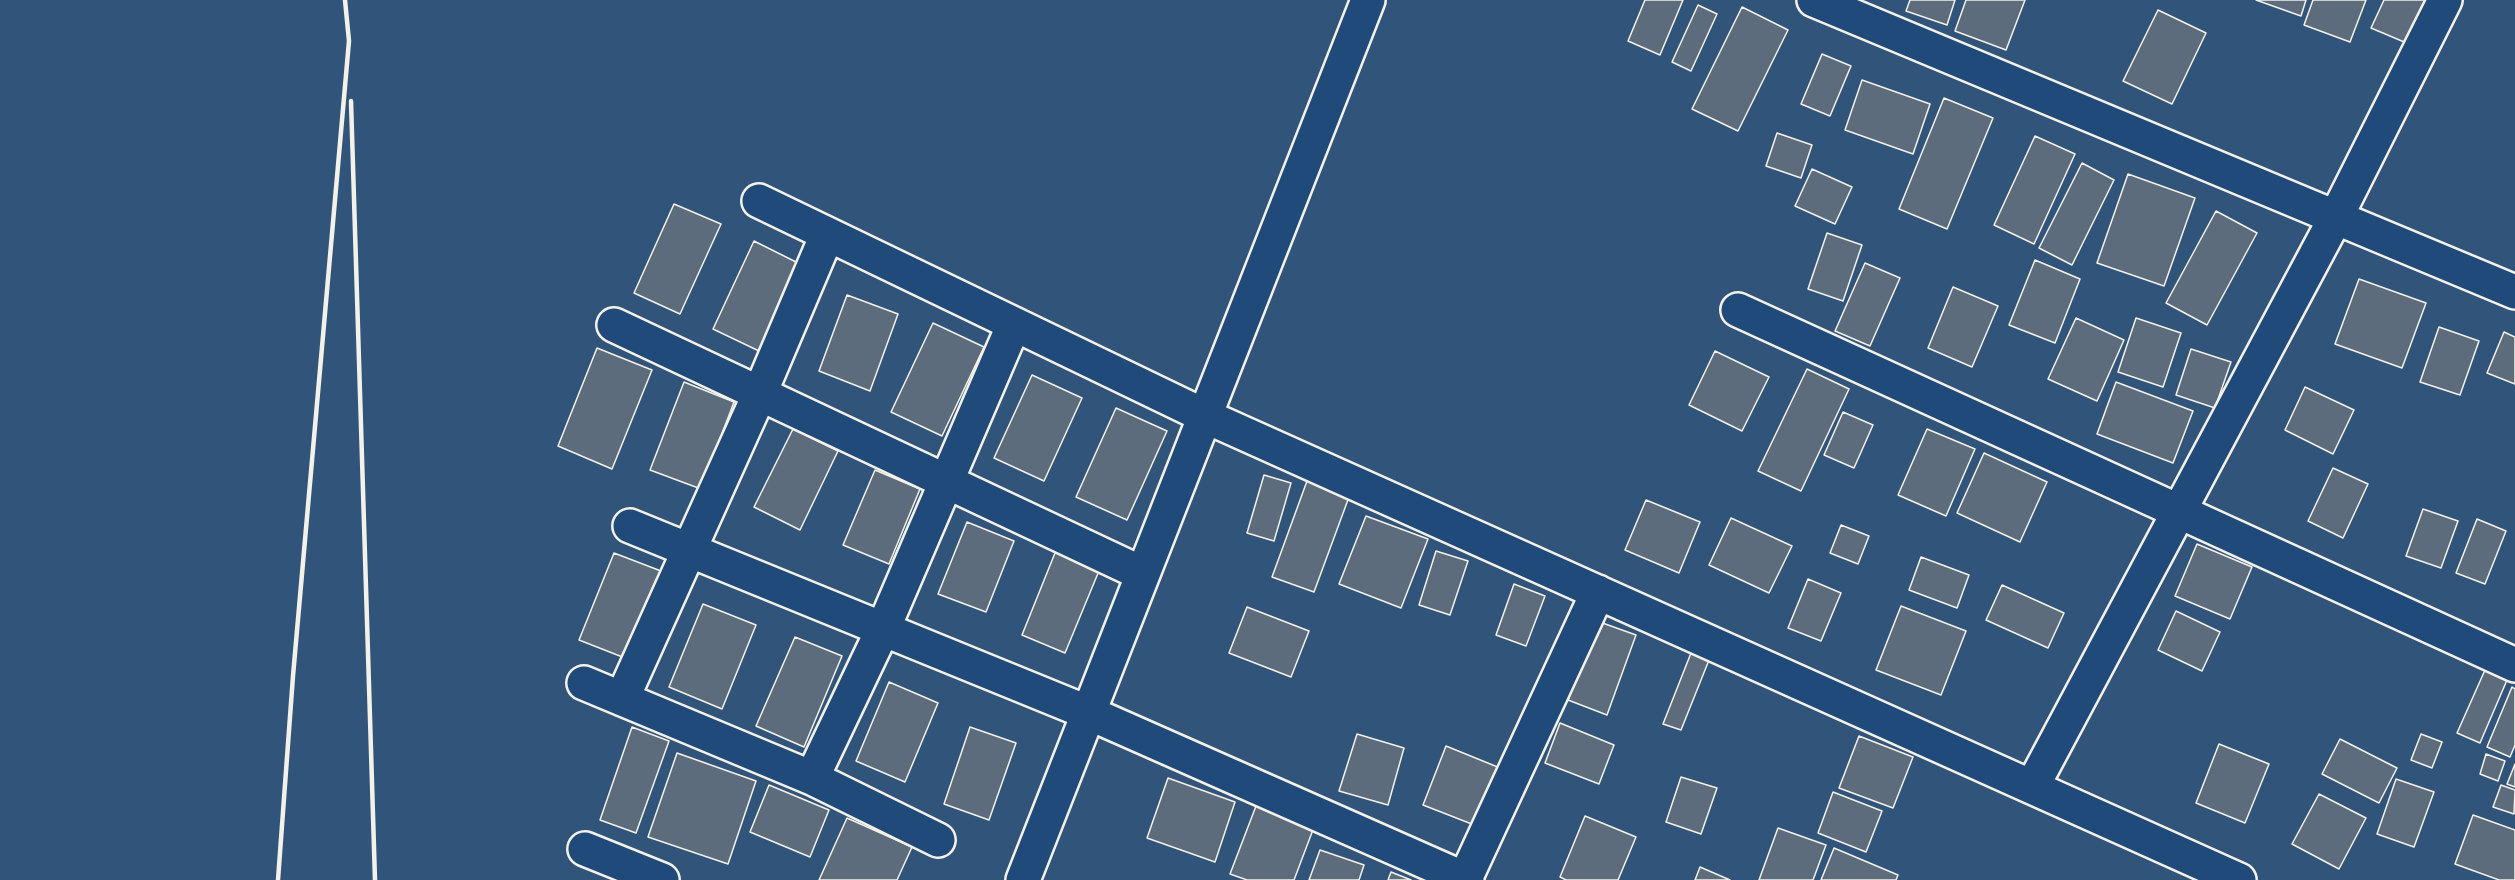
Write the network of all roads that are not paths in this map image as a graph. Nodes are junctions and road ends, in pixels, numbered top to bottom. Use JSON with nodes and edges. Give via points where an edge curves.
{"nodes":[{"id":1,"x":1368,"y":0,"type":"edge"},
{"id":2,"x":1814,"y":0,"type":"edge"},
{"id":3,"x":2445,"y":0,"type":"edge"},
{"id":4,"x":759,"y":201,"type":"dead end"},
{"id":5,"x":2336,"y":217,"type":"junction"},
{"id":6,"x":828,"y":235,"type":"junction"},
{"id":7,"x":2515,"y":292,"type":"edge"},
{"id":8,"x":1738,"y":310,"type":"dead end"},
{"id":9,"x":1014,"y":324,"type":"junction"},
{"id":10,"x":614,"y":325,"type":"dead end"},
{"id":11,"x":760,"y":393,"type":"junction"},
{"id":12,"x":1205,"y":416,"type":"junction"},
{"id":13,"x":947,"y":482,"type":"junction"},
{"id":14,"x":2178,"y":511,"type":"junction"},
{"id":15,"x":630,"y":526,"type":"dead end"},
{"id":16,"x":690,"y":551,"type":"junction"},
{"id":17,"x":1143,"y":574,"type":"junction"},
{"id":18,"x":1598,"y":592,"type":"junction"},
{"id":19,"x":883,"y":629,"type":"junction"},
{"id":20,"x":2515,"y":665,"type":"edge"},
{"id":21,"x":584,"y":683,"type":"dead end"},
{"id":22,"x":622,"y":699,"type":"junction"},
{"id":23,"x":1089,"y":713,"type":"junction"},
{"id":24,"x":812,"y":778,"type":"junction"},
{"id":25,"x":2032,"y":787,"type":"junction"},
{"id":26,"x":938,"y":840,"type":"dead end"},
{"id":27,"x":585,"y":849,"type":"dead end"},
{"id":28,"x":662,"y":880,"type":"edge"},
{"id":29,"x":1023,"y":880,"type":"edge"},
{"id":30,"x":1466,"y":880,"type":"edge"},
{"id":31,"x":2239,"y":880,"type":"edge"}],
"edges":[{"from":1,"to":12,"type":"street"},
{"from":2,"to":5,"type":"street"},
{"from":3,"to":5,"type":"street"},
{"from":4,"to":6,"type":"street"},
{"from":5,"to":7,"type":"street"},
{"from":5,"to":14,"type":"street"},
{"from":6,"to":9,"type":"street"},
{"from":6,"to":11,"type":"street"},
{"from":8,"to":14,"type":"street"},
{"from":9,"to":12,"type":"street"},
{"from":9,"to":13,"type":"street"},
{"from":10,"to":11,"type":"street"},
{"from":11,"to":13,"type":"street"},
{"from":11,"to":16,"type":"street"},
{"from":12,"to":17,"type":"street"},
{"from":12,"to":18,"type":"street"},
{"from":13,"to":17,"type":"street"},
{"from":13,"to":19,"type":"street"},
{"from":14,"to":20,"type":"street"},
{"from":14,"to":25,"type":"street"},
{"from":15,"to":16,"type":"street"},
{"from":16,"to":19,"type":"street"},
{"from":16,"to":22,"type":"street"},
{"from":17,"to":23,"type":"street"},
{"from":18,"to":25,"type":"street"},
{"from":18,"to":30,"type":"street"},
{"from":19,"to":23,"type":"street"},
{"from":19,"to":24,"type":"street"},
{"from":21,"to":22,"type":"street"},
{"from":22,"to":24,"type":"street"},
{"from":23,"to":29,"type":"street"},
{"from":23,"to":30,"type":"street"},
{"from":24,"to":26,"type":"street"},
{"from":25,"to":31,"type":"street"},
{"from":27,"to":28,"type":"street"}]}
